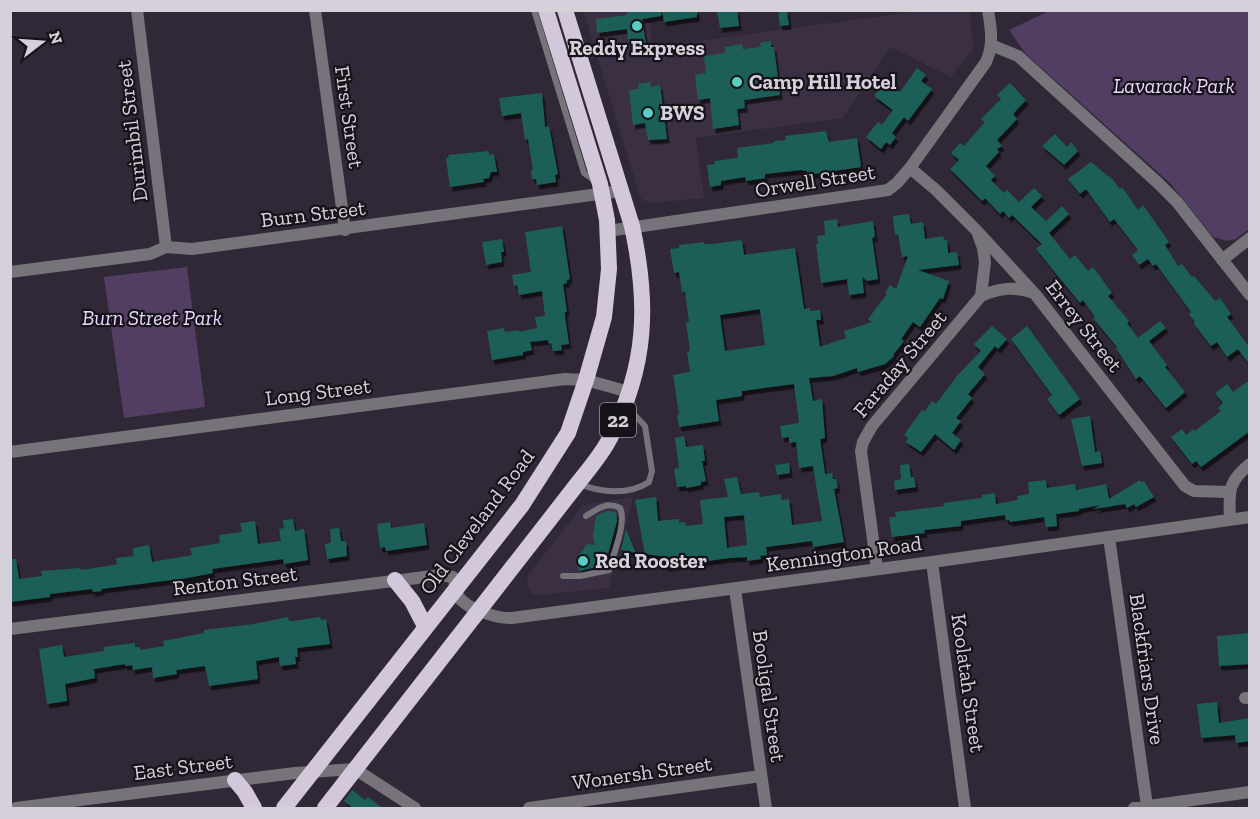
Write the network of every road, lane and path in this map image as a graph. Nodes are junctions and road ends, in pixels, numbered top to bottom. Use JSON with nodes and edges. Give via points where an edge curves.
{"nodes":[{"id":1,"x":136,"y":10,"type":"edge"},
{"id":2,"x":315,"y":10,"type":"edge"},
{"id":3,"x":534,"y":10,"type":"edge"},
{"id":4,"x":546,"y":10,"type":"edge"},
{"id":5,"x":565,"y":10,"type":"edge"},
{"id":6,"x":988,"y":10,"type":"edge"},
{"id":7,"x":991,"y":45,"type":"junction"},
{"id":8,"x":910,"y":168,"type":"junction"},
{"id":9,"x":601,"y":189,"type":"junction"},
{"id":10,"x":621,"y":191,"type":"junction"},
{"id":11,"x":632,"y":226,"type":"junction"},
{"id":12,"x":345,"y":230,"type":"junction"},
{"id":13,"x":608,"y":231,"type":"junction"},
{"id":14,"x":977,"y":231,"type":"junction"},
{"id":15,"x":1250,"y":238,"type":"edge"},
{"id":16,"x":166,"y":247,"type":"junction"},
{"id":17,"x":1222,"y":260,"type":"junction"},
{"id":18,"x":10,"y":272,"type":"edge"},
{"id":19,"x":1035,"y":294,"type":"junction"},
{"id":20,"x":981,"y":296,"type":"junction"},
{"id":21,"x":1250,"y":296,"type":"edge"},
{"id":22,"x":586,"y":380,"type":"junction"},
{"id":23,"x":627,"y":398,"type":"junction"},
{"id":24,"x":10,"y":452,"type":"edge"},
{"id":25,"x":1250,"y":464,"type":"edge"},
{"id":26,"x":578,"y":483,"type":"junction"},
{"id":27,"x":1229,"y":492,"type":"junction"},
{"id":28,"x":586,"y":516,"type":"dead end"},
{"id":29,"x":1250,"y":517,"type":"edge"},
{"id":30,"x":1230,"y":519,"type":"junction"},
{"id":31,"x":1109,"y":537,"type":"junction"},
{"id":32,"x":932,"y":562,"type":"junction"},
{"id":33,"x":877,"y":569,"type":"junction"},
{"id":34,"x":563,"y":576,"type":"dead end"},
{"id":35,"x":395,"y":580,"type":"junction"},
{"id":36,"x":456,"y":587,"type":"junction"},
{"id":37,"x":735,"y":589,"type":"junction"},
{"id":38,"x":480,"y":610,"type":"junction"},
{"id":39,"x":425,"y":626,"type":"junction"},
{"id":40,"x":10,"y":630,"type":"edge"},
{"id":41,"x":355,"y":769,"type":"junction"},
{"id":42,"x":311,"y":772,"type":"junction"},
{"id":43,"x":761,"y":776,"type":"junction"},
{"id":44,"x":235,"y":780,"type":"junction"},
{"id":45,"x":1250,"y":792,"type":"edge"},
{"id":46,"x":603,"y":803,"type":"edge"},
{"id":47,"x":16,"y":808,"type":"edge"},
{"id":48,"x":254,"y":808,"type":"edge"},
{"id":49,"x":284,"y":808,"type":"edge"},
{"id":50,"x":325,"y":808,"type":"edge"},
{"id":51,"x":415,"y":808,"type":"edge"},
{"id":52,"x":529,"y":808,"type":"edge"},
{"id":53,"x":766,"y":808,"type":"edge"},
{"id":54,"x":965,"y":808,"type":"edge"},
{"id":55,"x":1140,"y":808,"type":"edge"}],
"edges":[{"from":1,"to":16,"type":"street","name":"Durimbil Street"},
{"from":2,"to":12,"type":"street","name":"First Street"},
{"from":3,"to":9,"type":"lane","via":[[584,173]]},
{"from":4,"to":9,"type":"highway","name":"Old Cleveland Road","number":"22"},
{"from":5,"to":10,"type":"highway","number":"22"},
{"from":6,"to":7,"type":"street","name":"Orwell Street"},
{"from":7,"to":8,"type":"street","name":"Orwell Street","via":[[986,62]]},
{"from":7,"to":17,"type":"street","via":[[1018,56],[1158,183]]},
{"from":8,"to":11,"type":"street","name":"Orwell Street","via":[[888,190],[876,193]]},
{"from":8,"to":14,"type":"street","name":"Errey Street"},
{"from":9,"to":10,"type":"street","name":"Burn Street"},
{"from":9,"to":12,"type":"street","name":"Burn Street"},
{"from":9,"to":13,"type":"highway","name":"Old Cleveland Road","number":"22"},
{"from":10,"to":11,"type":"highway","number":"22"},
{"from":11,"to":13,"type":"street","name":"Orwell Street"},
{"from":11,"to":23,"type":"highway","number":"22","via":[[644,312],[639,358]]},
{"from":12,"to":16,"type":"street","name":"Burn Street","via":[[192,249]]},
{"from":13,"to":22,"type":"highway","name":"Old Cleveland Road","number":"22","via":[[604,317]]},
{"from":14,"to":19,"type":"street","name":"Errey Street"},
{"from":14,"to":20,"type":"street","via":[[985,262]]},
{"from":15,"to":17,"type":"street"},
{"from":16,"to":18,"type":"street","name":"Burn Street","via":[[150,254]]},
{"from":17,"to":21,"type":"street"},
{"from":19,"to":20,"type":"street","via":[[1004,288]]},
{"from":19,"to":27,"type":"street","name":"Errey Street","via":[[1185,486],[1194,491]]},
{"from":20,"to":33,"type":"street","name":"Faraday Street","via":[[862,442],[861,464]]},
{"from":22,"to":23,"type":"street","name":"Long Street"},
{"from":22,"to":24,"type":"street","name":"Long Street","via":[[566,379]]},
{"from":22,"to":36,"type":"highway","name":"Old Cleveland Road","number":"22","via":[[568,433],[549,465],[522,506]]},
{"from":23,"to":26,"type":"highway","number":"22","via":[[609,440]]},
{"from":23,"to":26,"type":"lane","via":[[645,426],[652,471],[649,482],[630,489],[603,491]]},
{"from":25,"to":27,"type":"street","via":[[1233,480]]},
{"from":26,"to":38,"type":"highway","number":"22"},
{"from":27,"to":30,"type":"street"},
{"from":28,"to":34,"type":"lane","via":[[597,508],[612,505],[622,512],[609,570]]},
{"from":29,"to":30,"type":"street","name":"Kennington Road"},
{"from":30,"to":31,"type":"street","name":"Kennington Road"},
{"from":31,"to":32,"type":"street","name":"Kennington Road"},
{"from":31,"to":55,"type":"street","name":"Blackfriars Drive"},
{"from":32,"to":33,"type":"street","name":"Kennington Road"},
{"from":32,"to":54,"type":"street","name":"Koolatah Street"},
{"from":33,"to":37,"type":"street","name":"Kennington Road"},
{"from":35,"to":36,"type":"street","name":"Renton Street","via":[[441,575],[453,577]]},
{"from":35,"to":39,"type":"highway"},
{"from":35,"to":40,"type":"street","name":"Renton Street"},
{"from":36,"to":38,"type":"street","name":"Kennington Road","via":[[459,597]]},
{"from":36,"to":39,"type":"highway","name":"Old Cleveland Road","number":"22"},
{"from":37,"to":38,"type":"street","name":"Kennington Road","via":[[512,618]]},
{"from":37,"to":43,"type":"street","name":"Booligal Street"},
{"from":38,"to":41,"type":"highway","number":"22"},
{"from":39,"to":42,"type":"highway","name":"Old Cleveland Road","number":"22"},
{"from":41,"to":42,"type":"street","name":"East Street"},
{"from":41,"to":50,"type":"highway","number":"22"},
{"from":41,"to":51,"type":"street"},
{"from":42,"to":44,"type":"street","name":"East Street"},
{"from":42,"to":49,"type":"highway","name":"Old Cleveland Road","number":"22"},
{"from":43,"to":46,"type":"street","name":"Wonersh Street"},
{"from":43,"to":53,"type":"street","name":"Booligal Street"},
{"from":44,"to":47,"type":"street","name":"East Street"},
{"from":44,"to":48,"type":"highway"},
{"from":45,"to":55,"type":"street"},
{"from":46,"to":52,"type":"street","name":"Wonersh Street"}]}
